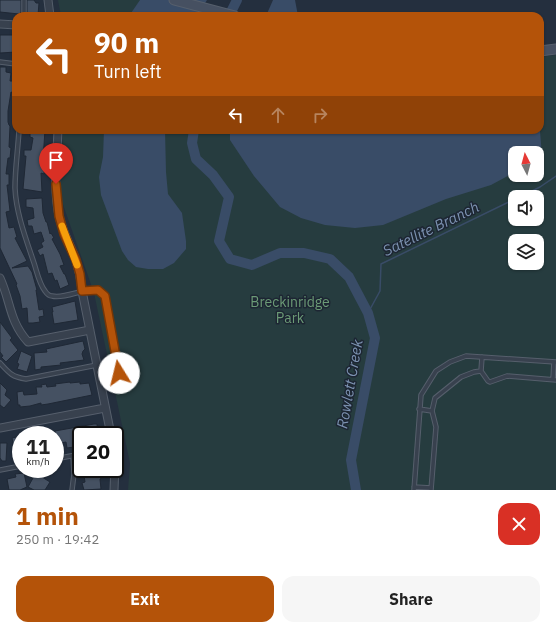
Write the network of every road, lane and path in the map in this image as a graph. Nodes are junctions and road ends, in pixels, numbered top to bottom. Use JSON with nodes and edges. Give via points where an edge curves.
{"nodes":[{"id":1,"x":24,"y":0,"type":"edge"},
{"id":2,"x":48,"y":0,"type":"edge"},
{"id":3,"x":174,"y":0,"type":"edge"},
{"id":4,"x":24,"y":12,"type":"edge"},
{"id":5,"x":50,"y":12,"type":"edge"},
{"id":6,"x":220,"y":12,"type":"edge"},
{"id":7,"x":0,"y":24,"type":"edge"},
{"id":8,"x":12,"y":25,"type":"edge"},
{"id":9,"x":556,"y":49,"type":"edge"},
{"id":10,"x":544,"y":50,"type":"edge"},
{"id":11,"x":0,"y":62,"type":"edge"},
{"id":12,"x":12,"y":64,"type":"edge"},
{"id":13,"x":20,"y":134,"type":"edge"},
{"id":14,"x":58,"y":134,"type":"edge"},
{"id":15,"x":0,"y":278,"type":"edge"},
{"id":16,"x":82,"y":291,"type":"junction"},
{"id":17,"x":90,"y":330,"type":"junction"},
{"id":18,"x":482,"y":357,"type":"junction"},
{"id":19,"x":555,"y":362,"type":"edge"},
{"id":20,"x":0,"y":363,"type":"edge"},
{"id":21,"x":97,"y":366,"type":"junction"},
{"id":22,"x":481,"y":371,"type":"junction"},
{"id":23,"x":554,"y":380,"type":"edge"},
{"id":24,"x":101,"y":385,"type":"junction"},
{"id":25,"x":106,"y":408,"type":"junction"},
{"id":26,"x":419,"y":410,"type":"junction"},
{"id":27,"x":432,"y":411,"type":"junction"},
{"id":28,"x":109,"y":426,"type":"edge"},
{"id":29,"x":0,"y":428,"type":"edge"},
{"id":30,"x":12,"y":468,"type":"edge"},
{"id":31,"x":0,"y":470,"type":"edge"},
{"id":32,"x":74,"y":478,"type":"edge"},
{"id":33,"x":114,"y":478,"type":"edge"},
{"id":34,"x":414,"y":489,"type":"edge"},
{"id":35,"x":431,"y":489,"type":"edge"},
{"id":36,"x":72,"y":490,"type":"edge"},
{"id":37,"x":114,"y":490,"type":"edge"}],
"edges":[{"from":1,"to":4,"type":"lane"},
{"from":2,"to":5,"type":"street"},
{"from":3,"to":6,"type":"main road"},
{"from":7,"to":8,"type":"street"},
{"from":9,"to":10,"type":"main road"},
{"from":11,"to":12,"type":"lane"},
{"from":13,"to":16,"type":"lane","via":[[15,188],[18,208],[39,280],[51,296],[62,297]]},
{"from":14,"to":16,"type":"street","via":[[56,184],[59,216],[80,274]]},
{"from":15,"to":17,"type":"street","via":[[14,322],[28,342]]},
{"from":16,"to":17,"type":"street"},
{"from":16,"to":24,"type":"lane","via":[[98,290],[105,296],[119,373],[116,379]]},
{"from":17,"to":21,"type":"street"},
{"from":18,"to":19,"type":"lane"},
{"from":18,"to":22,"type":"lane"},
{"from":18,"to":26,"type":"lane","via":[[466,356],[436,371],[421,395]]},
{"from":19,"to":23,"type":"lane"},
{"from":20,"to":21,"type":"lane","via":[[10,374],[26,379]]},
{"from":21,"to":24,"type":"street"},
{"from":22,"to":23,"type":"lane","via":[[490,382],[506,376]]},
{"from":22,"to":27,"type":"lane","via":[[461,377],[443,391],[435,398]]},
{"from":24,"to":25,"type":"street"},
{"from":25,"to":28,"type":"street"},
{"from":25,"to":29,"type":"street"},
{"from":26,"to":27,"type":"lane"},
{"from":26,"to":34,"type":"lane"},
{"from":27,"to":35,"type":"lane","via":[[436,427]]},
{"from":30,"to":31,"type":"lane"},
{"from":32,"to":36,"type":"lane"},
{"from":33,"to":37,"type":"street"},
{"from":34,"to":35,"type":"lane"}]}
